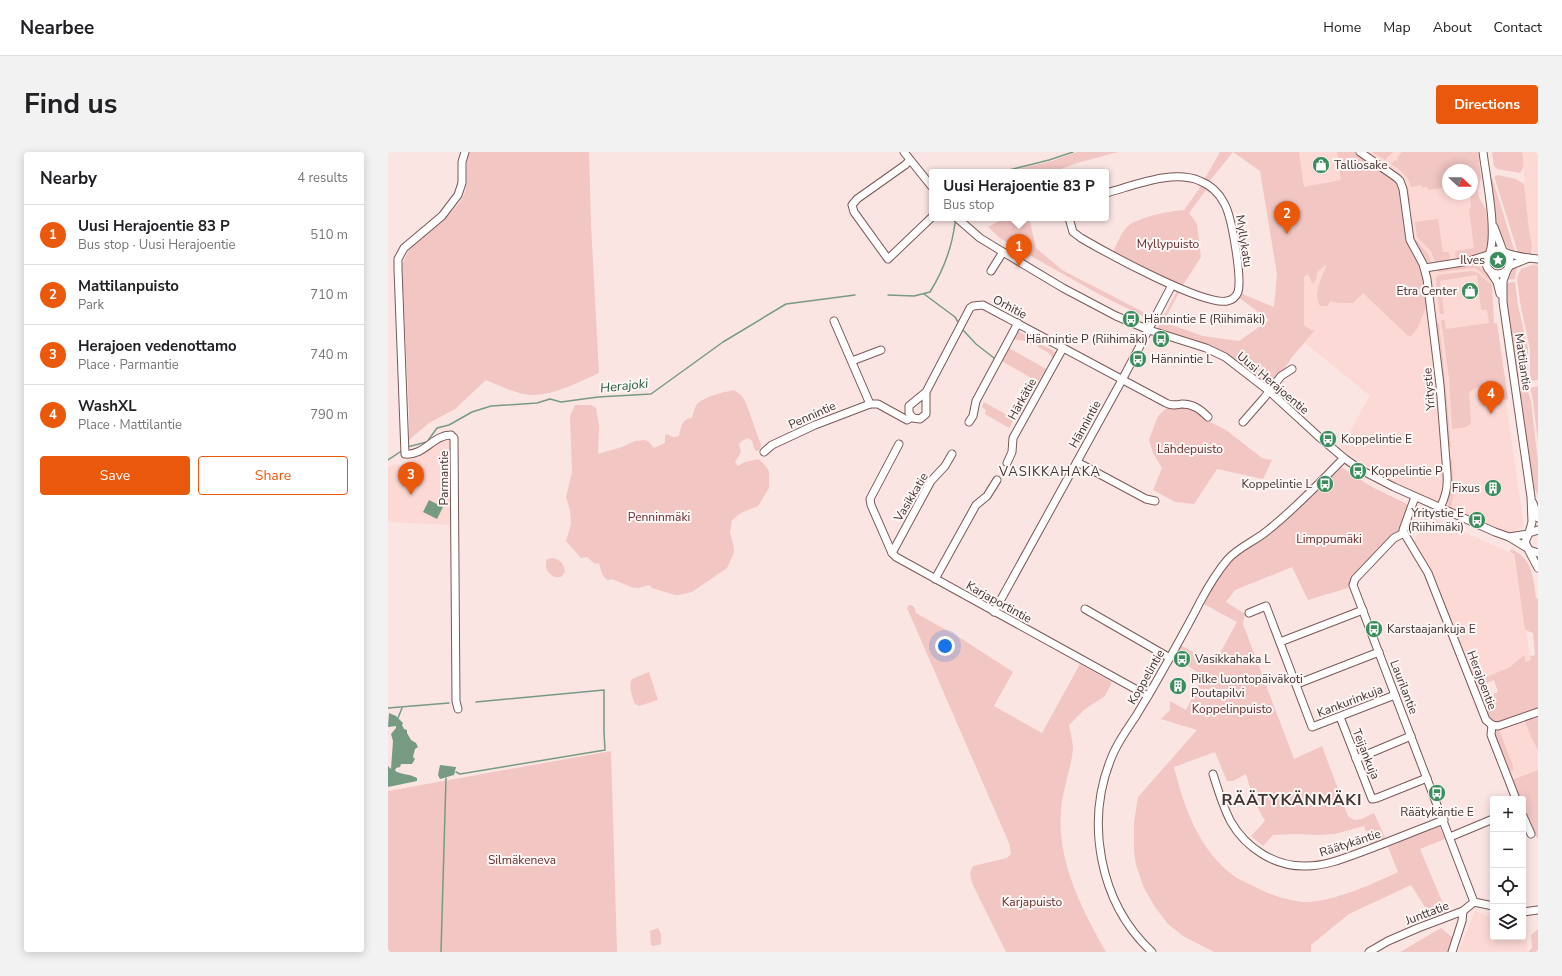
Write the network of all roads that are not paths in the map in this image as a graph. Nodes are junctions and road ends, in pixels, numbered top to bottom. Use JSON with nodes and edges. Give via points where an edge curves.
{"nodes":[{"id":1,"x":465,"y":152,"type":"edge"},
{"id":2,"x":904,"y":152,"type":"edge"},
{"id":3,"x":1360,"y":152,"type":"edge"},
{"id":4,"x":1483,"y":152,"type":"edge"},
{"id":5,"x":910,"y":160,"type":"junction"},
{"id":6,"x":929,"y":183,"type":"edge"},
{"id":7,"x":1109,"y":192,"type":"edge"},
{"id":8,"x":1492,"y":219,"type":"junction"},
{"id":9,"x":929,"y":220,"type":"edge"},
{"id":10,"x":960,"y":221,"type":"edge"},
{"id":11,"x":1070,"y":221,"type":"edge"},
{"id":12,"x":1003,"y":252,"type":"junction"},
{"id":13,"x":1505,"y":252,"type":"junction"},
{"id":14,"x":1489,"y":253,"type":"junction"},
{"id":15,"x":1529,"y":258,"type":"junction"},
{"id":16,"x":1538,"y":259,"type":"edge"},
{"id":17,"x":1470,"y":261,"type":"junction"},
{"id":18,"x":1425,"y":268,"type":"junction"},
{"id":19,"x":1488,"y":268,"type":"junction"},
{"id":20,"x":1508,"y":268,"type":"junction"},
{"id":21,"x":991,"y":271,"type":"dead end"},
{"id":22,"x":1172,"y":285,"type":"junction"},
{"id":23,"x":1503,"y":302,"type":"junction"},
{"id":24,"x":834,"y":322,"type":"dead end"},
{"id":25,"x":1018,"y":323,"type":"junction"},
{"id":26,"x":1149,"y":330,"type":"junction"},
{"id":27,"x":1063,"y":348,"type":"junction"},
{"id":28,"x":881,"y":350,"type":"dead end"},
{"id":29,"x":852,"y":361,"type":"junction"},
{"id":30,"x":1292,"y":369,"type":"dead end"},
{"id":31,"x":1122,"y":380,"type":"junction"},
{"id":32,"x":1269,"y":390,"type":"junction"},
{"id":33,"x":926,"y":392,"type":"junction"},
{"id":34,"x":870,"y":404,"type":"junction"},
{"id":35,"x":1208,"y":417,"type":"dead end"},
{"id":36,"x":912,"y":418,"type":"junction"},
{"id":37,"x":970,"y":422,"type":"dead end"},
{"id":38,"x":1243,"y":422,"type":"dead end"},
{"id":39,"x":899,"y":444,"type":"dead end"},
{"id":40,"x":764,"y":452,"type":"dead end"},
{"id":41,"x":952,"y":454,"type":"dead end"},
{"id":42,"x":1344,"y":458,"type":"junction"},
{"id":43,"x":1077,"y":462,"type":"junction"},
{"id":44,"x":1007,"y":463,"type":"dead end"},
{"id":45,"x":997,"y":480,"type":"dead end"},
{"id":46,"x":1415,"y":497,"type":"junction"},
{"id":47,"x":1530,"y":497,"type":"junction"},
{"id":48,"x":1155,"y":501,"type":"dead end"},
{"id":49,"x":1440,"y":508,"type":"junction"},
{"id":50,"x":1538,"y":518,"type":"edge"},
{"id":51,"x":1538,"y":530,"type":"edge"},
{"id":52,"x":1404,"y":533,"type":"junction"},
{"id":53,"x":1528,"y":533,"type":"junction"},
{"id":54,"x":1509,"y":537,"type":"junction"},
{"id":55,"x":1528,"y":549,"type":"junction"},
{"id":56,"x":892,"y":553,"type":"junction"},
{"id":57,"x":1538,"y":553,"type":"edge"},
{"id":58,"x":1538,"y":568,"type":"edge"},
{"id":59,"x":935,"y":579,"type":"junction"},
{"id":60,"x":1085,"y":609,"type":"dead end"},
{"id":61,"x":1363,"y":610,"type":"junction"},
{"id":62,"x":994,"y":612,"type":"junction"},
{"id":63,"x":1249,"y":613,"type":"dead end"},
{"id":64,"x":1280,"y":642,"type":"junction"},
{"id":65,"x":1379,"y":652,"type":"junction"},
{"id":66,"x":1170,"y":658,"type":"junction"},
{"id":67,"x":1297,"y":684,"type":"junction"},
{"id":68,"x":1396,"y":695,"type":"junction"},
{"id":69,"x":1148,"y":696,"type":"junction"},
{"id":70,"x":458,"y":709,"type":"dead end"},
{"id":71,"x":1538,"y":712,"type":"edge"},
{"id":72,"x":1340,"y":717,"type":"junction"},
{"id":73,"x":1492,"y":725,"type":"junction"},
{"id":74,"x":1411,"y":736,"type":"junction"},
{"id":75,"x":1356,"y":759,"type":"junction"},
{"id":76,"x":1213,"y":774,"type":"dead end"},
{"id":77,"x":1427,"y":778,"type":"junction"},
{"id":78,"x":1515,"y":796,"type":"edge"},
{"id":79,"x":1444,"y":820,"type":"junction"},
{"id":80,"x":1490,"y":820,"type":"edge"},
{"id":81,"x":1526,"y":823,"type":"edge"},
{"id":82,"x":1531,"y":834,"type":"dead end"},
{"id":83,"x":1450,"y":837,"type":"junction"},
{"id":84,"x":1474,"y":902,"type":"junction"},
{"id":85,"x":1490,"y":905,"type":"edge"},
{"id":86,"x":1538,"y":910,"type":"edge"},
{"id":87,"x":1463,"y":911,"type":"junction"},
{"id":88,"x":1526,"y":912,"type":"edge"},
{"id":89,"x":1526,"y":913,"type":"edge"},
{"id":90,"x":1538,"y":914,"type":"edge"},
{"id":91,"x":1152,"y":952,"type":"edge"},
{"id":92,"x":1370,"y":952,"type":"edge"},
{"id":93,"x":1452,"y":952,"type":"edge"}],
"edges":[{"from":1,"to":70,"type":"street","name":"Parmantie","via":[[462,162],[462,183],[458,195],[442,216],[404,248],[398,259],[405,451],[417,453],[442,436],[451,435],[454,438]]},
{"from":2,"to":5,"type":"street"},
{"from":3,"to":18,"type":"street","via":[[1400,181],[1410,240]]},
{"from":4,"to":8,"type":"street"},
{"from":5,"to":6,"type":"street"},
{"from":5,"to":9,"type":"street","via":[[856,199],[852,205],[856,216],[888,259]]},
{"from":7,"to":22,"type":"street","name":"Myllykatu","via":[[1176,176],[1198,180],[1210,186],[1219,195],[1231,222],[1239,277],[1237,294],[1230,300],[1220,302]]},
{"from":8,"to":13,"type":"street"},
{"from":8,"to":14,"type":"street","via":[[1493,242]]},
{"from":10,"to":12,"type":"street","name":"Uusi Herajoentie","via":[[980,238]]},
{"from":11,"to":22,"type":"street","name":"Myllykatu","via":[[1072,228],[1081,238]]},
{"from":12,"to":21,"type":"street"},
{"from":12,"to":26,"type":"street","name":"Uusi Herajoentie","via":[[1116,316]]},
{"from":13,"to":14,"type":"street","via":[[1497,249]]},
{"from":13,"to":15,"type":"street"},
{"from":13,"to":20,"type":"street","via":[[1510,259]]},
{"from":14,"to":17,"type":"street"},
{"from":14,"to":19,"type":"street","via":[[1486,258]]},
{"from":15,"to":16,"type":"street"},
{"from":15,"to":20,"type":"street"},
{"from":17,"to":18,"type":"street"},
{"from":17,"to":19,"type":"street"},
{"from":18,"to":49,"type":"street","name":"Yritystie","via":[[1440,385],[1448,486]]},
{"from":19,"to":20,"type":"street","via":[[1500,274]]},
{"from":19,"to":23,"type":"street","name":"Mattilantie","via":[[1497,282]]},
{"from":20,"to":23,"type":"street","name":"Mattilantie","via":[[1503,281]]},
{"from":22,"to":26,"type":"street"},
{"from":23,"to":47,"type":"street","name":"Mattilantie"},
{"from":24,"to":29,"type":"street"},
{"from":25,"to":27,"type":"street","name":"Orhitie"},
{"from":25,"to":33,"type":"street","name":"Orhitie","via":[[986,306],[973,306]]},
{"from":25,"to":37,"type":"street","via":[[976,401]]},
{"from":26,"to":31,"type":"street","name":"Hännintie"},
{"from":26,"to":32,"type":"street","name":"Uusi Herajoentie","via":[[1215,352]]},
{"from":27,"to":31,"type":"street","name":"Orhitie"},
{"from":27,"to":44,"type":"street","name":"Härkätie","via":[[1014,438]]},
{"from":28,"to":29,"type":"street"},
{"from":29,"to":34,"type":"street"},
{"from":30,"to":32,"type":"street","via":[[1281,376]]},
{"from":31,"to":35,"type":"street","name":"Orhitie","via":[[1170,405],[1194,406]]},
{"from":31,"to":43,"type":"street","name":"Hännintie"},
{"from":32,"to":38,"type":"street"},
{"from":32,"to":42,"type":"street","name":"Uusi Herajoentie"},
{"from":33,"to":36,"type":"street","name":"Orhitie","via":[[909,406],[908,412]]},
{"from":33,"to":36,"type":"street","name":"Orhitie","via":[[926,414],[920,419]]},
{"from":34,"to":36,"type":"street","via":[[878,404],[906,420]]},
{"from":34,"to":40,"type":"street","name":"Pennintie","via":[[815,424],[772,445]]},
{"from":39,"to":56,"type":"street","via":[[870,499]]},
{"from":41,"to":56,"type":"street","name":"Vasikkatie","via":[[931,481]]},
{"from":42,"to":46,"type":"street","name":"Uusi Herajoentie","via":[[1378,479]]},
{"from":42,"to":66,"type":"street","name":"Koppelintie","via":[[1278,522],[1229,559],[1208,589]]},
{"from":43,"to":48,"type":"street","via":[[1146,499]]},
{"from":43,"to":62,"type":"street","name":"Hännintie"},
{"from":45,"to":59,"type":"street","via":[[987,496],[976,505]]},
{"from":46,"to":49,"type":"street","name":"Uusi Herajoentie"},
{"from":46,"to":52,"type":"street"},
{"from":47,"to":50,"type":"street","name":"Mattilantie"},
{"from":47,"to":53,"type":"street","name":"Mattilantie","via":[[1532,522]]},
{"from":49,"to":54,"type":"street","name":"Uusi Herajoentie"},
{"from":51,"to":53,"type":"street"},
{"from":52,"to":61,"type":"street","name":"Laurilantie","via":[[1394,538],[1355,579],[1353,585]]},
{"from":52,"to":73,"type":"street","name":"Herajoentie","via":[[1428,573],[1486,720]]},
{"from":53,"to":54,"type":"street"},
{"from":53,"to":55,"type":"street","name":"Mattilantie","via":[[1525,542]]},
{"from":54,"to":55,"type":"street","name":"Uusi Herajoentie"},
{"from":55,"to":57,"type":"street","name":"Uusi Herajoentie"},
{"from":55,"to":58,"type":"street"},
{"from":56,"to":59,"type":"street","name":"Karjaportintie","via":[[896,558]]},
{"from":59,"to":62,"type":"street","name":"Karjaportintie"},
{"from":60,"to":66,"type":"street"},
{"from":61,"to":64,"type":"street"},
{"from":61,"to":65,"type":"street","name":"Laurilantie"},
{"from":62,"to":69,"type":"street","name":"Karjaportintie"},
{"from":63,"to":64,"type":"street","via":[[1266,606]]},
{"from":64,"to":67,"type":"street"},
{"from":65,"to":67,"type":"street"},
{"from":65,"to":68,"type":"street","name":"Laurilantie"},
{"from":66,"to":69,"type":"street","name":"Koppelintie"},
{"from":67,"to":72,"type":"street","name":"Kankurinkuja","via":[[1312,727]]},
{"from":68,"to":72,"type":"street","name":"Kankurinkuja"},
{"from":68,"to":74,"type":"street","name":"Laurilantie"},
{"from":69,"to":91,"type":"street","name":"Koppelintie","via":[[1112,754],[1102,789],[1098,816],[1100,851],[1112,894],[1128,924]]},
{"from":71,"to":73,"type":"street","name":"Herajoentie","via":[[1498,726]]},
{"from":72,"to":75,"type":"street","name":"Teijankuja"},
{"from":73,"to":78,"type":"street","name":"Herajoentie","via":[[1491,735]]},
{"from":74,"to":75,"type":"street"},
{"from":74,"to":77,"type":"street","name":"Laurilantie"},
{"from":75,"to":77,"type":"street","name":"Teijankuja","via":[[1372,799]]},
{"from":76,"to":79,"type":"street","name":"Räätykäntie","via":[[1226,813],[1238,832],[1264,855],[1288,864],[1312,866],[1342,860]]},
{"from":77,"to":79,"type":"street","name":"Laurilantie"},
{"from":79,"to":83,"type":"street","name":"Laurilantie"},
{"from":80,"to":83,"type":"street"},
{"from":81,"to":82,"type":"street"},
{"from":83,"to":84,"type":"street","name":"Laurilantie"},
{"from":84,"to":85,"type":"street"},
{"from":84,"to":87,"type":"street","name":"Junttatie"},
{"from":86,"to":88,"type":"street"},
{"from":87,"to":92,"type":"street","name":"Junttatie","via":[[1388,941]]},
{"from":87,"to":93,"type":"street"},
{"from":89,"to":90,"type":"street"}]}
